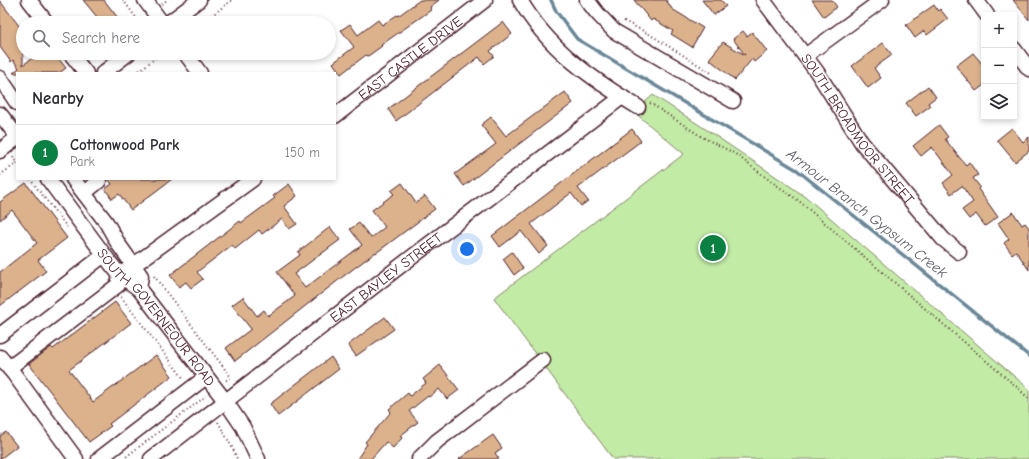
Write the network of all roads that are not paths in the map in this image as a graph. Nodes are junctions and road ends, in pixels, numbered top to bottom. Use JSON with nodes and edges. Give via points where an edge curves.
{"nodes":[{"id":1,"x":29,"y":0,"type":"edge"},
{"id":2,"x":145,"y":0,"type":"edge"},
{"id":3,"x":199,"y":0,"type":"edge"},
{"id":4,"x":485,"y":0,"type":"edge"},
{"id":5,"x":520,"y":0,"type":"edge"},
{"id":6,"x":587,"y":0,"type":"edge"},
{"id":7,"x":763,"y":0,"type":"edge"},
{"id":8,"x":882,"y":0,"type":"edge"},
{"id":9,"x":976,"y":0,"type":"edge"},
{"id":10,"x":985,"y":12,"type":"edge"},
{"id":11,"x":42,"y":16,"type":"edge"},
{"id":12,"x":157,"y":16,"type":"edge"},
{"id":13,"x":177,"y":16,"type":"edge"},
{"id":14,"x":1017,"y":53,"type":"edge"},
{"id":15,"x":805,"y":56,"type":"junction"},
{"id":16,"x":76,"y":60,"type":"edge"},
{"id":17,"x":120,"y":60,"type":"edge"},
{"id":18,"x":190,"y":60,"type":"edge"},
{"id":19,"x":1029,"y":69,"type":"edge"},
{"id":20,"x":85,"y":72,"type":"edge"},
{"id":21,"x":104,"y":72,"type":"edge"},
{"id":22,"x":199,"y":72,"type":"edge"},
{"id":23,"x":0,"y":78,"type":"edge"},
{"id":24,"x":622,"y":97,"type":"junction"},
{"id":25,"x":733,"y":101,"type":"dead end"},
{"id":26,"x":16,"y":102,"type":"edge"},
{"id":27,"x":638,"y":107,"type":"road end"},
{"id":28,"x":0,"y":114,"type":"edge"},
{"id":29,"x":336,"y":115,"type":"edge"},
{"id":30,"x":16,"y":136,"type":"edge"},
{"id":31,"x":16,"y":138,"type":"edge"},
{"id":32,"x":0,"y":151,"type":"edge"},
{"id":33,"x":49,"y":180,"type":"edge"},
{"id":34,"x":74,"y":180,"type":"edge"},
{"id":35,"x":98,"y":180,"type":"edge"},
{"id":36,"x":252,"y":180,"type":"edge"},
{"id":37,"x":84,"y":193,"type":"junction"},
{"id":38,"x":959,"y":252,"type":"dead end"},
{"id":39,"x":104,"y":255,"type":"junction"},
{"id":40,"x":133,"y":266,"type":"junction"},
{"id":41,"x":120,"y":275,"type":"junction"},
{"id":42,"x":140,"y":289,"type":"junction"},
{"id":43,"x":0,"y":335,"type":"edge"},
{"id":44,"x":542,"y":360,"type":"dead end"},
{"id":45,"x":4,"y":362,"type":"edge"},
{"id":46,"x":206,"y":376,"type":"junction"},
{"id":47,"x":226,"y":402,"type":"junction"},
{"id":48,"x":76,"y":459,"type":"edge"},
{"id":49,"x":99,"y":459,"type":"edge"},
{"id":50,"x":151,"y":459,"type":"edge"},
{"id":51,"x":258,"y":459,"type":"edge"},
{"id":52,"x":419,"y":459,"type":"edge"}],
"edges":[{"from":1,"to":11,"type":"street"},
{"from":2,"to":12,"type":"street"},
{"from":3,"to":13,"type":"street"},
{"from":4,"to":29,"type":"street","name":"EAST CASTLE DRIVE"},
{"from":5,"to":24,"type":"street","via":[[530,17],[556,48]]},
{"from":6,"to":25,"type":"street","via":[[614,31]]},
{"from":7,"to":15,"type":"street","name":"SOUTH BROADMOOR STREET"},
{"from":8,"to":15,"type":"street"},
{"from":9,"to":10,"type":"street"},
{"from":14,"to":19,"type":"street"},
{"from":15,"to":38,"type":"street","name":"SOUTH BROADMOOR STREET","via":[[862,143],[942,239]]},
{"from":16,"to":20,"type":"street"},
{"from":17,"to":21,"type":"street"},
{"from":18,"to":22,"type":"street"},
{"from":23,"to":26,"type":"street"},
{"from":24,"to":27,"type":"street"},
{"from":24,"to":47,"type":"street","name":"EAST BAYLEY STREET"},
{"from":28,"to":30,"type":"street"},
{"from":31,"to":32,"type":"street"},
{"from":33,"to":39,"type":"street","name":"SOUTH GOVERNEOUR ROAD"},
{"from":34,"to":37,"type":"street","name":"SOUTH GOVERNEOUR ROAD"},
{"from":35,"to":37,"type":"street"},
{"from":36,"to":40,"type":"street"},
{"from":37,"to":40,"type":"street","name":"SOUTH GOVERNEOUR ROAD","via":[[106,222]]},
{"from":39,"to":41,"type":"street","name":"SOUTH GOVERNEOUR ROAD"},
{"from":39,"to":43,"type":"street"},
{"from":40,"to":41,"type":"street"},
{"from":40,"to":42,"type":"street","via":[[141,276]]},
{"from":41,"to":42,"type":"street","name":"SOUTH GOVERNEOUR ROAD"},
{"from":41,"to":45,"type":"street","via":[[118,284],[113,288]]},
{"from":42,"to":46,"type":"street","name":"SOUTH GOVERNEOUR ROAD"},
{"from":44,"to":52,"type":"street","via":[[437,441]]},
{"from":45,"to":48,"type":"street"},
{"from":46,"to":47,"type":"street","name":"SOUTH GOVERNEOUR ROAD"},
{"from":46,"to":49,"type":"street"},
{"from":47,"to":50,"type":"street","name":"EAST BAYLEY STREET"},
{"from":47,"to":51,"type":"street","name":"SOUTH GOVERNEOUR ROAD","via":[[243,427]]}]}
